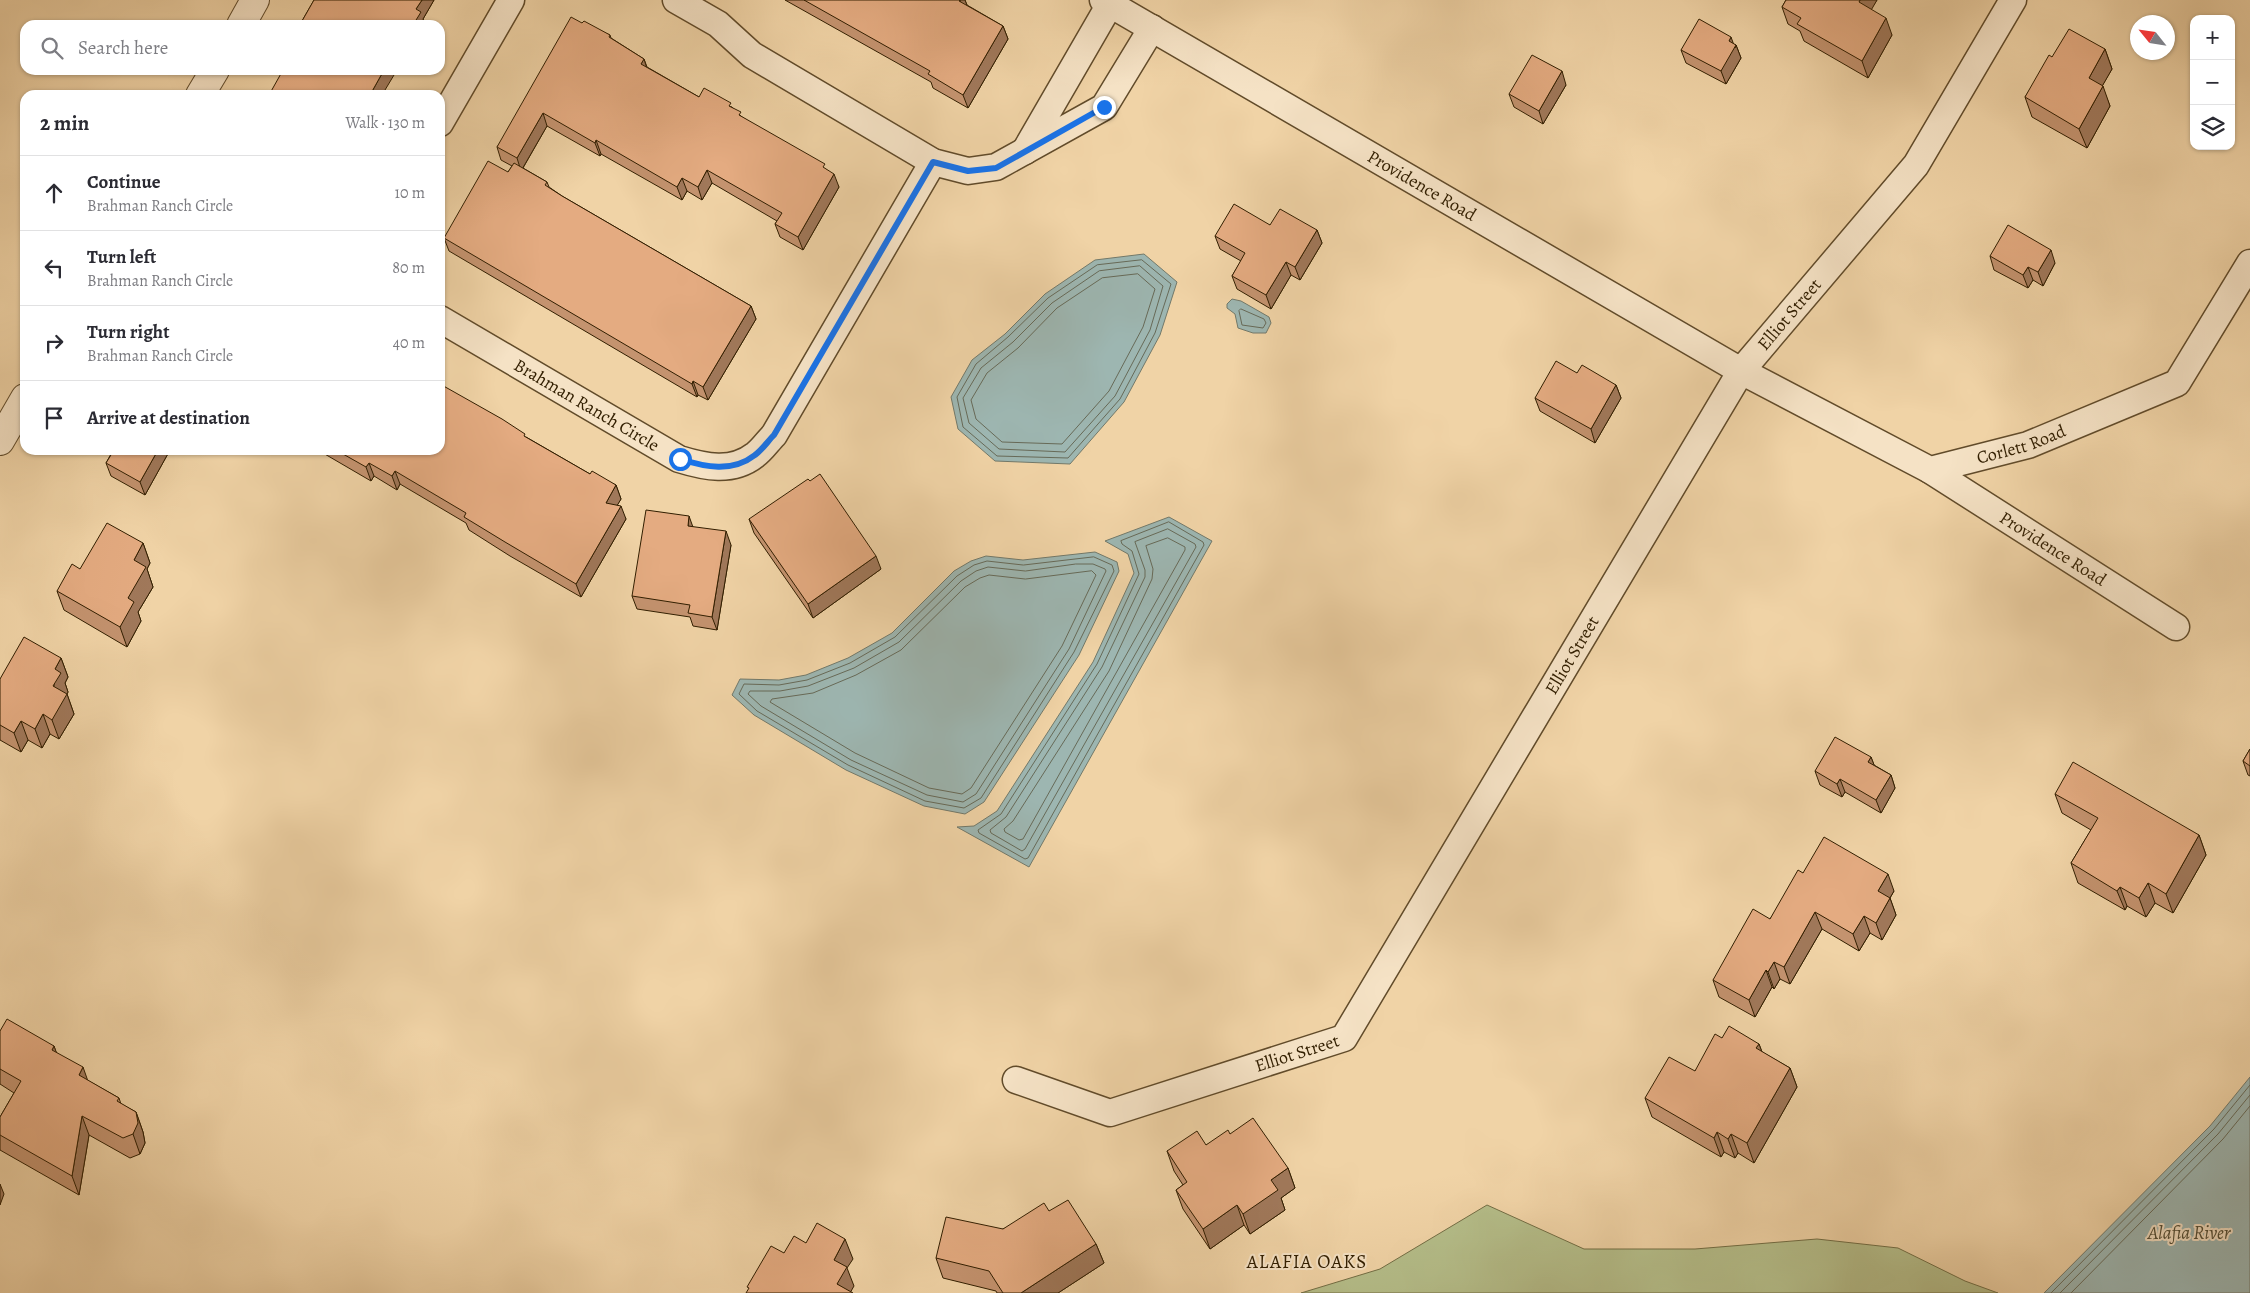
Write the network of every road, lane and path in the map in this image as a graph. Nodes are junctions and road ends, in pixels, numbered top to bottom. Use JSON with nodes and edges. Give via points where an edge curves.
{"nodes":[{"id":1,"x":255,"y":0,"type":"edge"},
{"id":2,"x":511,"y":0,"type":"edge"},
{"id":3,"x":676,"y":0,"type":"edge"},
{"id":4,"x":2013,"y":0,"type":"edge"},
{"id":5,"x":1107,"y":2,"type":"edge"},
{"id":6,"x":1145,"y":16,"type":"edge"},
{"id":7,"x":244,"y":20,"type":"edge"},
{"id":8,"x":212,"y":75,"type":"edge"},
{"id":9,"x":203,"y":90,"type":"edge"},
{"id":10,"x":445,"y":114,"type":"edge"},
{"id":11,"x":1025,"y":152,"type":"junction"},
{"id":12,"x":933,"y":162,"type":"junction"},
{"id":13,"x":2250,"y":263,"type":"edge"},
{"id":14,"x":445,"y":322,"type":"edge"},
{"id":15,"x":1741,"y":371,"type":"junction"},
{"id":16,"x":20,"y":407,"type":"edge"},
{"id":17,"x":0,"y":441,"type":"edge"},
{"id":18,"x":1930,"y":470,"type":"junction"},
{"id":19,"x":2176,"y":627,"type":"dead end"},
{"id":20,"x":1016,"y":1080,"type":"dead end"}],
"edges":[{"from":1,"to":7,"type":"street"},
{"from":2,"to":10,"type":"street"},
{"from":3,"to":12,"type":"street","via":[[718,24],[752,55]]},
{"from":4,"to":15,"type":"street","name":"Elliot Street","via":[[1916,165]]},
{"from":5,"to":6,"type":"street","name":"Providence Road"},
{"from":5,"to":11,"type":"street"},
{"from":6,"to":11,"type":"street","via":[[1104,107]]},
{"from":6,"to":15,"type":"street","name":"Providence Road"},
{"from":8,"to":9,"type":"street"},
{"from":11,"to":12,"type":"street","via":[[996,168],[968,171]]},
{"from":12,"to":14,"type":"street","name":"Brahman Ranch Circle","via":[[774,435],[754,456],[729,468],[704,466],[680,459]]},
{"from":13,"to":18,"type":"street","name":"Corlett Road","via":[[2177,383],[2028,445]]},
{"from":15,"to":18,"type":"street"},
{"from":15,"to":20,"type":"street","name":"Elliot Street","via":[[1344,1038],[1110,1113]]},
{"from":16,"to":17,"type":"street"},
{"from":18,"to":19,"type":"street","name":"Providence Road"}]}
